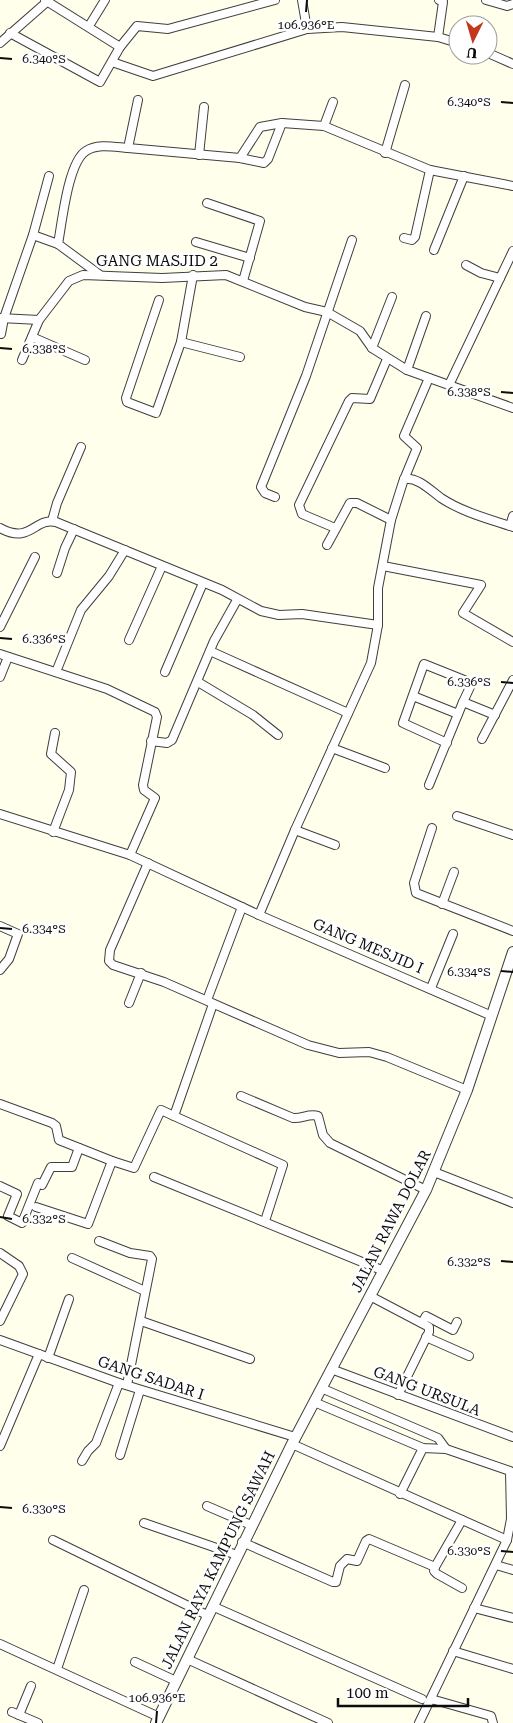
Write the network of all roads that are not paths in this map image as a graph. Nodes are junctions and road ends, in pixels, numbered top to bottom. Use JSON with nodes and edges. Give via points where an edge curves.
{"nodes":[{"id":1,"x":105,"y":0,"type":"edge"},
{"id":2,"x":275,"y":0,"type":"edge"},
{"id":3,"x":302,"y":0,"type":"edge"},
{"id":4,"x":439,"y":0,"type":"edge"},
{"id":5,"x":486,"y":0,"type":"edge"},
{"id":6,"x":47,"y":1,"type":"edge"},
{"id":7,"x":513,"y":4,"type":"edge"},
{"id":8,"x":89,"y":26,"type":"junction"},
{"id":9,"x":307,"y":29,"type":"junction"},
{"id":10,"x":10,"y":32,"type":"junction"},
{"id":11,"x":438,"y":37,"type":"junction"},
{"id":12,"x":448,"y":40,"type":"edge"},
{"id":13,"x":0,"y":43,"type":"edge"},
{"id":14,"x":120,"y":47,"type":"junction"},
{"id":15,"x":498,"y":57,"type":"edge"},
{"id":16,"x":112,"y":62,"type":"junction"},
{"id":17,"x":513,"y":64,"type":"edge"},
{"id":18,"x":405,"y":85,"type":"dead end"},
{"id":19,"x":138,"y":100,"type":"dead end"},
{"id":20,"x":333,"y":102,"type":"dead end"},
{"id":21,"x":204,"y":107,"type":"dead end"},
{"id":22,"x":282,"y":123,"type":"junction"},
{"id":23,"x":324,"y":126,"type":"junction"},
{"id":24,"x":128,"y":148,"type":"junction"},
{"id":25,"x":385,"y":154,"type":"junction"},
{"id":26,"x":200,"y":155,"type":"junction"},
{"id":27,"x":240,"y":158,"type":"junction"},
{"id":28,"x":430,"y":170,"type":"junction"},
{"id":29,"x":48,"y":176,"type":"dead end"},
{"id":30,"x":464,"y":176,"type":"junction"},
{"id":31,"x":513,"y":186,"type":"edge"},
{"id":32,"x":207,"y":203,"type":"dead end"},
{"id":33,"x":33,"y":235,"type":"junction"},
{"id":34,"x":404,"y":238,"type":"dead end"},
{"id":35,"x":352,"y":240,"type":"dead end"},
{"id":36,"x":196,"y":242,"type":"dead end"},
{"id":37,"x":58,"y":244,"type":"junction"},
{"id":38,"x":434,"y":250,"type":"dead end"},
{"id":39,"x":513,"y":251,"type":"edge"},
{"id":40,"x":250,"y":258,"type":"junction"},
{"id":41,"x":466,"y":265,"type":"dead end"},
{"id":42,"x":100,"y":275,"type":"junction"},
{"id":43,"x":193,"y":275,"type":"junction"},
{"id":44,"x":500,"y":278,"type":"junction"},
{"id":45,"x":243,"y":281,"type":"junction"},
{"id":46,"x":392,"y":297,"type":"dead end"},
{"id":47,"x":159,"y":300,"type":"dead end"},
{"id":48,"x":327,"y":312,"type":"junction"},
{"id":49,"x":426,"y":316,"type":"dead end"},
{"id":50,"x":2,"y":318,"type":"edge"},
{"id":51,"x":39,"y":320,"type":"junction"},
{"id":52,"x":1,"y":334,"type":"edge"},
{"id":53,"x":32,"y":337,"type":"junction"},
{"id":54,"x":181,"y":342,"type":"junction"},
{"id":55,"x":372,"y":348,"type":"junction"},
{"id":56,"x":240,"y":357,"type":"dead end"},
{"id":57,"x":386,"y":359,"type":"junction"},
{"id":58,"x":22,"y":360,"type":"dead end"},
{"id":59,"x":85,"y":360,"type":"dead end"},
{"id":60,"x":407,"y":370,"type":"junction"},
{"id":61,"x":429,"y":378,"type":"junction"},
{"id":62,"x":449,"y":385,"type":"junction"},
{"id":63,"x":513,"y":408,"type":"edge"},
{"id":64,"x":81,"y":447,"type":"dead end"},
{"id":65,"x":404,"y":479,"type":"junction"},
{"id":66,"x":275,"y":497,"type":"dead end"},
{"id":67,"x":513,"y":516,"type":"edge"},
{"id":68,"x":391,"y":520,"type":"junction"},
{"id":69,"x":52,"y":521,"type":"junction"},
{"id":70,"x":511,"y":526,"type":"edge"},
{"id":71,"x":0,"y":528,"type":"edge"},
{"id":72,"x":335,"y":528,"type":"junction"},
{"id":73,"x":74,"y":529,"type":"junction"},
{"id":74,"x":326,"y":545,"type":"dead end"},
{"id":75,"x":125,"y":550,"type":"junction"},
{"id":76,"x":35,"y":557,"type":"dead end"},
{"id":77,"x":162,"y":566,"type":"junction"},
{"id":78,"x":383,"y":566,"type":"junction"},
{"id":79,"x":58,"y":573,"type":"dead end"},
{"id":80,"x":204,"y":583,"type":"junction"},
{"id":81,"x":237,"y":600,"type":"junction"},
{"id":82,"x":378,"y":625,"type":"junction"},
{"id":83,"x":0,"y":627,"type":"edge"},
{"id":84,"x":129,"y":640,"type":"dead end"},
{"id":85,"x":513,"y":642,"type":"edge"},
{"id":86,"x":210,"y":651,"type":"junction"},
{"id":87,"x":4,"y":655,"type":"edge"},
{"id":88,"x":56,"y":672,"type":"junction"},
{"id":89,"x":165,"y":672,"type":"dead end"},
{"id":90,"x":0,"y":677,"type":"edge"},
{"id":91,"x":513,"y":680,"type":"edge"},
{"id":92,"x":198,"y":682,"type":"junction"},
{"id":93,"x":413,"y":696,"type":"junction"},
{"id":94,"x":463,"y":702,"type":"junction"},
{"id":95,"x":348,"y":713,"type":"junction"},
{"id":96,"x":458,"y":714,"type":"junction"},
{"id":97,"x":495,"y":715,"type":"junction"},
{"id":98,"x":55,"y":733,"type":"dead end"},
{"id":99,"x":278,"y":735,"type":"dead end"},
{"id":100,"x":482,"y":739,"type":"dead end"},
{"id":101,"x":151,"y":741,"type":"junction"},
{"id":102,"x":447,"y":743,"type":"junction"},
{"id":103,"x":332,"y":748,"type":"junction"},
{"id":104,"x":385,"y":768,"type":"dead end"},
{"id":105,"x":429,"y":785,"type":"dead end"},
{"id":106,"x":0,"y":814,"type":"edge"},
{"id":107,"x":457,"y":816,"type":"dead end"},
{"id":108,"x":432,"y":828,"type":"dead end"},
{"id":109,"x":295,"y":830,"type":"junction"},
{"id":110,"x":53,"y":832,"type":"junction"},
{"id":111,"x":513,"y":835,"type":"edge"},
{"id":112,"x":335,"y":845,"type":"dead end"},
{"id":113,"x":130,"y":855,"type":"junction"},
{"id":114,"x":148,"y":863,"type":"junction"},
{"id":115,"x":454,"y":872,"type":"dead end"},
{"id":116,"x":442,"y":904,"type":"junction"},
{"id":117,"x":242,"y":907,"type":"junction"},
{"id":118,"x":259,"y":915,"type":"junction"},
{"id":119,"x":0,"y":926,"type":"edge"},
{"id":120,"x":513,"y":931,"type":"edge"},
{"id":121,"x":453,"y":934,"type":"dead end"},
{"id":122,"x":513,"y":952,"type":"edge"},
{"id":123,"x":0,"y":970,"type":"edge"},
{"id":124,"x":141,"y":973,"type":"junction"},
{"id":125,"x":431,"y":988,"type":"junction"},
{"id":126,"x":210,"y":1002,"type":"junction"},
{"id":127,"x":129,"y":1003,"type":"dead end"},
{"id":128,"x":492,"y":1016,"type":"junction"},
{"id":129,"x":467,"y":1090,"type":"junction"},
{"id":130,"x":241,"y":1096,"type":"dead end"},
{"id":131,"x":0,"y":1104,"type":"edge"},
{"id":132,"x":174,"y":1116,"type":"junction"},
{"id":133,"x":79,"y":1148,"type":"junction"},
{"id":134,"x":112,"y":1161,"type":"junction"},
{"id":135,"x":434,"y":1172,"type":"junction"},
{"id":136,"x":154,"y":1177,"type":"dead end"},
{"id":137,"x":0,"y":1186,"type":"edge"},
{"id":138,"x":426,"y":1190,"type":"junction"},
{"id":139,"x":513,"y":1203,"type":"edge"},
{"id":140,"x":36,"y":1207,"type":"dead end"},
{"id":141,"x":265,"y":1221,"type":"junction"},
{"id":142,"x":99,"y":1241,"type":"dead end"},
{"id":143,"x":0,"y":1253,"type":"edge"},
{"id":144,"x":72,"y":1258,"type":"dead end"},
{"id":145,"x":384,"y":1270,"type":"junction"},
{"id":146,"x":145,"y":1291,"type":"junction"},
{"id":147,"x":370,"y":1296,"type":"junction"},
{"id":148,"x":69,"y":1299,"type":"dead end"},
{"id":149,"x":0,"y":1321,"type":"edge"},
{"id":150,"x":141,"y":1321,"type":"junction"},
{"id":151,"x":457,"y":1322,"type":"dead end"},
{"id":152,"x":422,"y":1323,"type":"junction"},
{"id":153,"x":426,"y":1337,"type":"junction"},
{"id":154,"x":0,"y":1340,"type":"edge"},
{"id":155,"x":39,"y":1354,"type":"junction"},
{"id":156,"x":469,"y":1356,"type":"dead end"},
{"id":157,"x":48,"y":1358,"type":"junction"},
{"id":158,"x":250,"y":1359,"type":"dead end"},
{"id":159,"x":331,"y":1369,"type":"junction"},
{"id":160,"x":123,"y":1384,"type":"junction"},
{"id":161,"x":321,"y":1388,"type":"junction"},
{"id":162,"x":140,"y":1390,"type":"junction"},
{"id":163,"x":398,"y":1395,"type":"junction"},
{"id":164,"x":314,"y":1402,"type":"junction"},
{"id":165,"x":513,"y":1437,"type":"edge"},
{"id":166,"x":294,"y":1441,"type":"junction"},
{"id":167,"x":0,"y":1446,"type":"edge"},
{"id":168,"x":423,"y":1448,"type":"junction"},
{"id":169,"x":446,"y":1449,"type":"junction"},
{"id":170,"x":120,"y":1455,"type":"dead end"},
{"id":171,"x":82,"y":1461,"type":"dead end"},
{"id":172,"x":511,"y":1471,"type":"edge"},
{"id":173,"x":400,"y":1494,"type":"junction"},
{"id":174,"x":207,"y":1506,"type":"dead end"},
{"id":175,"x":512,"y":1519,"type":"edge"},
{"id":176,"x":462,"y":1520,"type":"junction"},
{"id":177,"x":144,"y":1523,"type":"dead end"},
{"id":178,"x":251,"y":1525,"type":"junction"},
{"id":179,"x":53,"y":1540,"type":"dead end"},
{"id":180,"x":507,"y":1540,"type":"junction"},
{"id":181,"x":242,"y":1542,"type":"junction"},
{"id":182,"x":237,"y":1555,"type":"junction"},
{"id":183,"x":496,"y":1565,"type":"junction"},
{"id":184,"x":435,"y":1567,"type":"junction"},
{"id":185,"x":513,"y":1570,"type":"edge"},
{"id":186,"x":462,"y":1588,"type":"dead end"},
{"id":187,"x":84,"y":1590,"type":"dead end"},
{"id":188,"x":474,"y":1608,"type":"junction"},
{"id":189,"x":210,"y":1610,"type":"junction"},
{"id":190,"x":513,"y":1618,"type":"edge"},
{"id":191,"x":0,"y":1644,"type":"edge"},
{"id":192,"x":453,"y":1651,"type":"junction"},
{"id":193,"x":187,"y":1658,"type":"junction"},
{"id":194,"x":135,"y":1662,"type":"dead end"},
{"id":195,"x":57,"y":1669,"type":"junction"},
{"id":196,"x":513,"y":1669,"type":"edge"},
{"id":197,"x":176,"y":1682,"type":"junction"},
{"id":198,"x":31,"y":1686,"type":"dead end"},
{"id":199,"x":422,"y":1699,"type":"dead end"},
{"id":200,"x":431,"y":1699,"type":"junction"},
{"id":201,"x":158,"y":1720,"type":"edge"},
{"id":202,"x":38,"y":1723,"type":"edge"},
{"id":203,"x":328,"y":1723,"type":"edge"},
{"id":204,"x":419,"y":1723,"type":"edge"},
{"id":205,"x":493,"y":1723,"type":"edge"}],
"edges":[{"from":1,"to":8,"type":"street"},
{"from":2,"to":14,"type":"street","via":[[168,29],[137,26]]},
{"from":3,"to":9,"type":"street"},
{"from":4,"to":11,"type":"street","via":[[443,2]]},
{"from":5,"to":7,"type":"street","via":[[506,6]]},
{"from":6,"to":8,"type":"street"},
{"from":6,"to":10,"type":"street"},
{"from":8,"to":14,"type":"street"},
{"from":9,"to":11,"type":"street","via":[[342,27]]},
{"from":9,"to":16,"type":"street","via":[[153,76]]},
{"from":10,"to":13,"type":"street"},
{"from":10,"to":16,"type":"street","via":[[100,82]]},
{"from":11,"to":12,"type":"street"},
{"from":14,"to":16,"type":"street"},
{"from":15,"to":17,"type":"street"},
{"from":18,"to":25,"type":"street"},
{"from":19,"to":24,"type":"street"},
{"from":20,"to":23,"type":"street"},
{"from":21,"to":26,"type":"street"},
{"from":22,"to":23,"type":"street"},
{"from":22,"to":27,"type":"street","via":[[260,127]]},
{"from":22,"to":27,"type":"street","via":[[268,160],[264,163]]},
{"from":23,"to":25,"type":"street"},
{"from":24,"to":26,"type":"street"},
{"from":24,"to":37,"type":"street","via":[[84,151],[70,184]]},
{"from":25,"to":28,"type":"street"},
{"from":26,"to":27,"type":"street"},
{"from":28,"to":30,"type":"street"},
{"from":28,"to":34,"type":"street","via":[[414,238]]},
{"from":29,"to":33,"type":"street"},
{"from":30,"to":31,"type":"street"},
{"from":30,"to":38,"type":"street"},
{"from":32,"to":40,"type":"street","via":[[258,219],[260,224]]},
{"from":33,"to":37,"type":"street"},
{"from":33,"to":50,"type":"street"},
{"from":35,"to":48,"type":"street"},
{"from":36,"to":40,"type":"street"},
{"from":37,"to":42,"type":"street"},
{"from":39,"to":44,"type":"street"},
{"from":40,"to":45,"type":"street"},
{"from":41,"to":44,"type":"street"},
{"from":42,"to":43,"type":"street","name":"GANG MASJID 2","via":[[162,278]]},
{"from":42,"to":51,"type":"street","name":"GANG MASJID 2","via":[[83,275],[69,281]]},
{"from":43,"to":45,"type":"street","name":"GANG MASJID 2","via":[[226,275]]},
{"from":43,"to":54,"type":"street"},
{"from":44,"to":62,"type":"street"},
{"from":45,"to":48,"type":"street","name":"GANG MASJID 2","via":[[305,307]]},
{"from":46,"to":55,"type":"street"},
{"from":47,"to":54,"type":"street","via":[[127,402],[156,413]]},
{"from":48,"to":55,"type":"street","name":"GANG MASJID 2","via":[[360,331]]},
{"from":48,"to":66,"type":"street","via":[[306,376],[261,487],[265,493]]},
{"from":49,"to":60,"type":"street"},
{"from":50,"to":51,"type":"street"},
{"from":50,"to":52,"type":"street"},
{"from":51,"to":53,"type":"street","name":"GANG MASJID 2"},
{"from":53,"to":58,"type":"street","name":"GANG MASJID 2"},
{"from":53,"to":59,"type":"street"},
{"from":54,"to":56,"type":"street"},
{"from":55,"to":57,"type":"street","name":"GANG MASJID 2"},
{"from":57,"to":60,"type":"street","name":"GANG MASJID 2"},
{"from":57,"to":72,"type":"street","via":[[370,399],[352,398],[349,401],[299,505],[302,514]]},
{"from":60,"to":61,"type":"street","name":"GANG MASJID 2"},
{"from":61,"to":62,"type":"street","name":"GANG MASJID 2"},
{"from":61,"to":65,"type":"street","via":[[404,436],[417,448]]},
{"from":62,"to":63,"type":"street","name":"GANG MASJID 2"},
{"from":64,"to":69,"type":"street"},
{"from":65,"to":68,"type":"street"},
{"from":65,"to":70,"type":"street","via":[[424,485],[442,499],[469,512]]},
{"from":67,"to":70,"type":"street"},
{"from":68,"to":72,"type":"street","via":[[352,502]]},
{"from":68,"to":78,"type":"street"},
{"from":69,"to":71,"type":"street","via":[[21,534]]},
{"from":69,"to":73,"type":"street"},
{"from":72,"to":74,"type":"street"},
{"from":73,"to":75,"type":"street"},
{"from":73,"to":79,"type":"street"},
{"from":75,"to":77,"type":"street"},
{"from":75,"to":88,"type":"street","via":[[81,610]]},
{"from":76,"to":83,"type":"street"},
{"from":77,"to":80,"type":"street"},
{"from":77,"to":84,"type":"street"},
{"from":78,"to":82,"type":"street","via":[[376,603]]},
{"from":78,"to":85,"type":"street","via":[[481,585],[463,613]]},
{"from":80,"to":81,"type":"street"},
{"from":80,"to":89,"type":"street"},
{"from":81,"to":82,"type":"street","via":[[279,615],[302,614]]},
{"from":81,"to":86,"type":"street"},
{"from":82,"to":95,"type":"street","via":[[371,663]]},
{"from":86,"to":92,"type":"street"},
{"from":86,"to":95,"type":"street"},
{"from":87,"to":88,"type":"street"},
{"from":87,"to":90,"type":"street"},
{"from":88,"to":101,"type":"street","via":[[107,689],[155,712],[157,717]]},
{"from":91,"to":97,"type":"street"},
{"from":92,"to":99,"type":"street","via":[[253,715]]},
{"from":92,"to":101,"type":"street","via":[[172,740],[166,744]]},
{"from":93,"to":94,"type":"street","via":[[424,664],[427,664],[469,682]]},
{"from":93,"to":96,"type":"street"},
{"from":93,"to":102,"type":"street","via":[[404,725]]},
{"from":94,"to":96,"type":"street"},
{"from":94,"to":97,"type":"street"},
{"from":95,"to":103,"type":"street"},
{"from":96,"to":102,"type":"street"},
{"from":97,"to":100,"type":"street"},
{"from":98,"to":110,"type":"street","via":[[51,754],[71,772],[69,790]]},
{"from":101,"to":113,"type":"street","via":[[143,785],[144,790],[155,798]]},
{"from":102,"to":105,"type":"street"},
{"from":103,"to":104,"type":"street"},
{"from":103,"to":109,"type":"street"},
{"from":106,"to":110,"type":"street","name":"GANG MESJID I"},
{"from":107,"to":111,"type":"street"},
{"from":108,"to":116,"type":"street","via":[[414,889],[420,896]]},
{"from":109,"to":112,"type":"street"},
{"from":109,"to":118,"type":"street"},
{"from":110,"to":113,"type":"street","name":"GANG MESJID I"},
{"from":113,"to":114,"type":"street","name":"GANG MESJID I"},
{"from":114,"to":117,"type":"street","name":"GANG MESJID I"},
{"from":114,"to":124,"type":"street","via":[[109,956],[113,965]]},
{"from":115,"to":116,"type":"street"},
{"from":116,"to":120,"type":"street"},
{"from":117,"to":118,"type":"street","name":"GANG MESJID I"},
{"from":117,"to":126,"type":"street"},
{"from":118,"to":125,"type":"street","name":"GANG MESJID I"},
{"from":119,"to":123,"type":"street","via":[[18,934],[9,960]]},
{"from":121,"to":125,"type":"street"},
{"from":122,"to":128,"type":"street","name":"JALAN RAWA DOLAR"},
{"from":124,"to":126,"type":"street"},
{"from":124,"to":127,"type":"street"},
{"from":125,"to":128,"type":"street","name":"GANG MESJID I"},
{"from":126,"to":129,"type":"street","via":[[316,1047],[339,1053],[369,1052],[387,1057]]},
{"from":126,"to":132,"type":"street"},
{"from":128,"to":129,"type":"street","name":"JALAN RAWA DOLAR"},
{"from":129,"to":135,"type":"street","name":"JALAN RAWA DOLAR"},
{"from":130,"to":138,"type":"street","via":[[293,1118],[310,1114],[318,1116],[323,1135],[330,1143]]},
{"from":131,"to":133,"type":"street","via":[[52,1123],[56,1126],[59,1140]]},
{"from":132,"to":134,"type":"street","via":[[161,1110],[134,1168]]},
{"from":132,"to":141,"type":"street","via":[[283,1165]]},
{"from":133,"to":134,"type":"street"},
{"from":133,"to":137,"type":"street","via":[[72,1167],[51,1167],[42,1184],[38,1183],[22,1223],[8,1216],[17,1194]]},
{"from":134,"to":140,"type":"street","via":[[88,1224]]},
{"from":135,"to":138,"type":"street","name":"JALAN RAWA DOLAR"},
{"from":135,"to":139,"type":"street"},
{"from":136,"to":141,"type":"street"},
{"from":138,"to":145,"type":"street","name":"JALAN RAWA DOLAR"},
{"from":141,"to":145,"type":"street"},
{"from":142,"to":146,"type":"street","via":[[130,1253],[150,1256],[152,1266]]},
{"from":143,"to":149,"type":"street","via":[[19,1266],[23,1274]]},
{"from":144,"to":146,"type":"street"},
{"from":145,"to":147,"type":"street","name":"JALAN RAWA DOLAR"},
{"from":146,"to":150,"type":"street"},
{"from":147,"to":152,"type":"street"},
{"from":147,"to":159,"type":"street","name":"JALAN RAWA DOLAR"},
{"from":148,"to":157,"type":"street"},
{"from":150,"to":158,"type":"street"},
{"from":150,"to":160,"type":"street"},
{"from":151,"to":152,"type":"street","via":[[452,1330],[426,1316]]},
{"from":152,"to":153,"type":"street","via":[[430,1327]]},
{"from":153,"to":156,"type":"street"},
{"from":153,"to":163,"type":"street"},
{"from":154,"to":155,"type":"street","name":"GANG SADAR I"},
{"from":155,"to":157,"type":"street","name":"GANG SADAR I"},
{"from":155,"to":167,"type":"street"},
{"from":157,"to":160,"type":"street","name":"GANG SADAR I"},
{"from":159,"to":161,"type":"street","name":"JALAN RAWA DOLAR"},
{"from":159,"to":163,"type":"street","name":"GANG URSULA"},
{"from":160,"to":162,"type":"street","name":"GANG SADAR I"},
{"from":160,"to":171,"type":"street","via":[[96,1443]]},
{"from":161,"to":164,"type":"street","name":"JALAN RAWA DOLAR"},
{"from":161,"to":169,"type":"street","via":[[438,1438]]},
{"from":162,"to":166,"type":"street","name":"GANG SADAR I"},
{"from":162,"to":170,"type":"street"},
{"from":163,"to":165,"type":"street","name":"GANG URSULA"},
{"from":164,"to":166,"type":"street","name":"JALAN RAWA DOLAR"},
{"from":164,"to":168,"type":"street"},
{"from":166,"to":173,"type":"street","name":"GANG SADAR I"},
{"from":166,"to":178,"type":"street","name":"JALAN RAYA KAMPUNG SAWAH"},
{"from":168,"to":169,"type":"street"},
{"from":168,"to":173,"type":"street"},
{"from":169,"to":172,"type":"street"},
{"from":172,"to":175,"type":"street"},
{"from":173,"to":176,"type":"street","name":"GANG SADAR I"},
{"from":174,"to":178,"type":"street"},
{"from":175,"to":180,"type":"street"},
{"from":176,"to":180,"type":"street","name":"GANG SADAR I"},
{"from":176,"to":184,"type":"street"},
{"from":177,"to":182,"type":"street"},
{"from":178,"to":181,"type":"street","name":"JALAN RAYA KAMPUNG SAWAH"},
{"from":179,"to":189,"type":"street"},
{"from":180,"to":183,"type":"street"},
{"from":181,"to":182,"type":"street","name":"JALAN RAYA KAMPUNG SAWAH"},
{"from":181,"to":184,"type":"street","via":[[333,1582],[336,1582],[343,1562],[357,1560],[369,1539]]},
{"from":182,"to":189,"type":"street","name":"JALAN RAYA KAMPUNG SAWAH"},
{"from":183,"to":185,"type":"street"},
{"from":183,"to":188,"type":"street"},
{"from":184,"to":186,"type":"street","via":[[437,1574]]},
{"from":187,"to":195,"type":"street"},
{"from":188,"to":190,"type":"street"},
{"from":188,"to":192,"type":"street"},
{"from":189,"to":193,"type":"street","name":"JALAN RAYA KAMPUNG SAWAH"},
{"from":189,"to":199,"type":"street"},
{"from":191,"to":195,"type":"street"},
{"from":192,"to":196,"type":"street"},
{"from":192,"to":200,"type":"street"},
{"from":193,"to":197,"type":"street","name":"JALAN RAYA KAMPUNG SAWAH"},
{"from":193,"to":203,"type":"street"},
{"from":194,"to":197,"type":"street"},
{"from":195,"to":201,"type":"street"},
{"from":197,"to":201,"type":"street","name":"JALAN RAYA KAMPUNG SAWAH"},
{"from":198,"to":202,"type":"street","via":[[15,1714]]},
{"from":200,"to":204,"type":"street"},
{"from":200,"to":205,"type":"street","via":[[491,1716]]}]}
